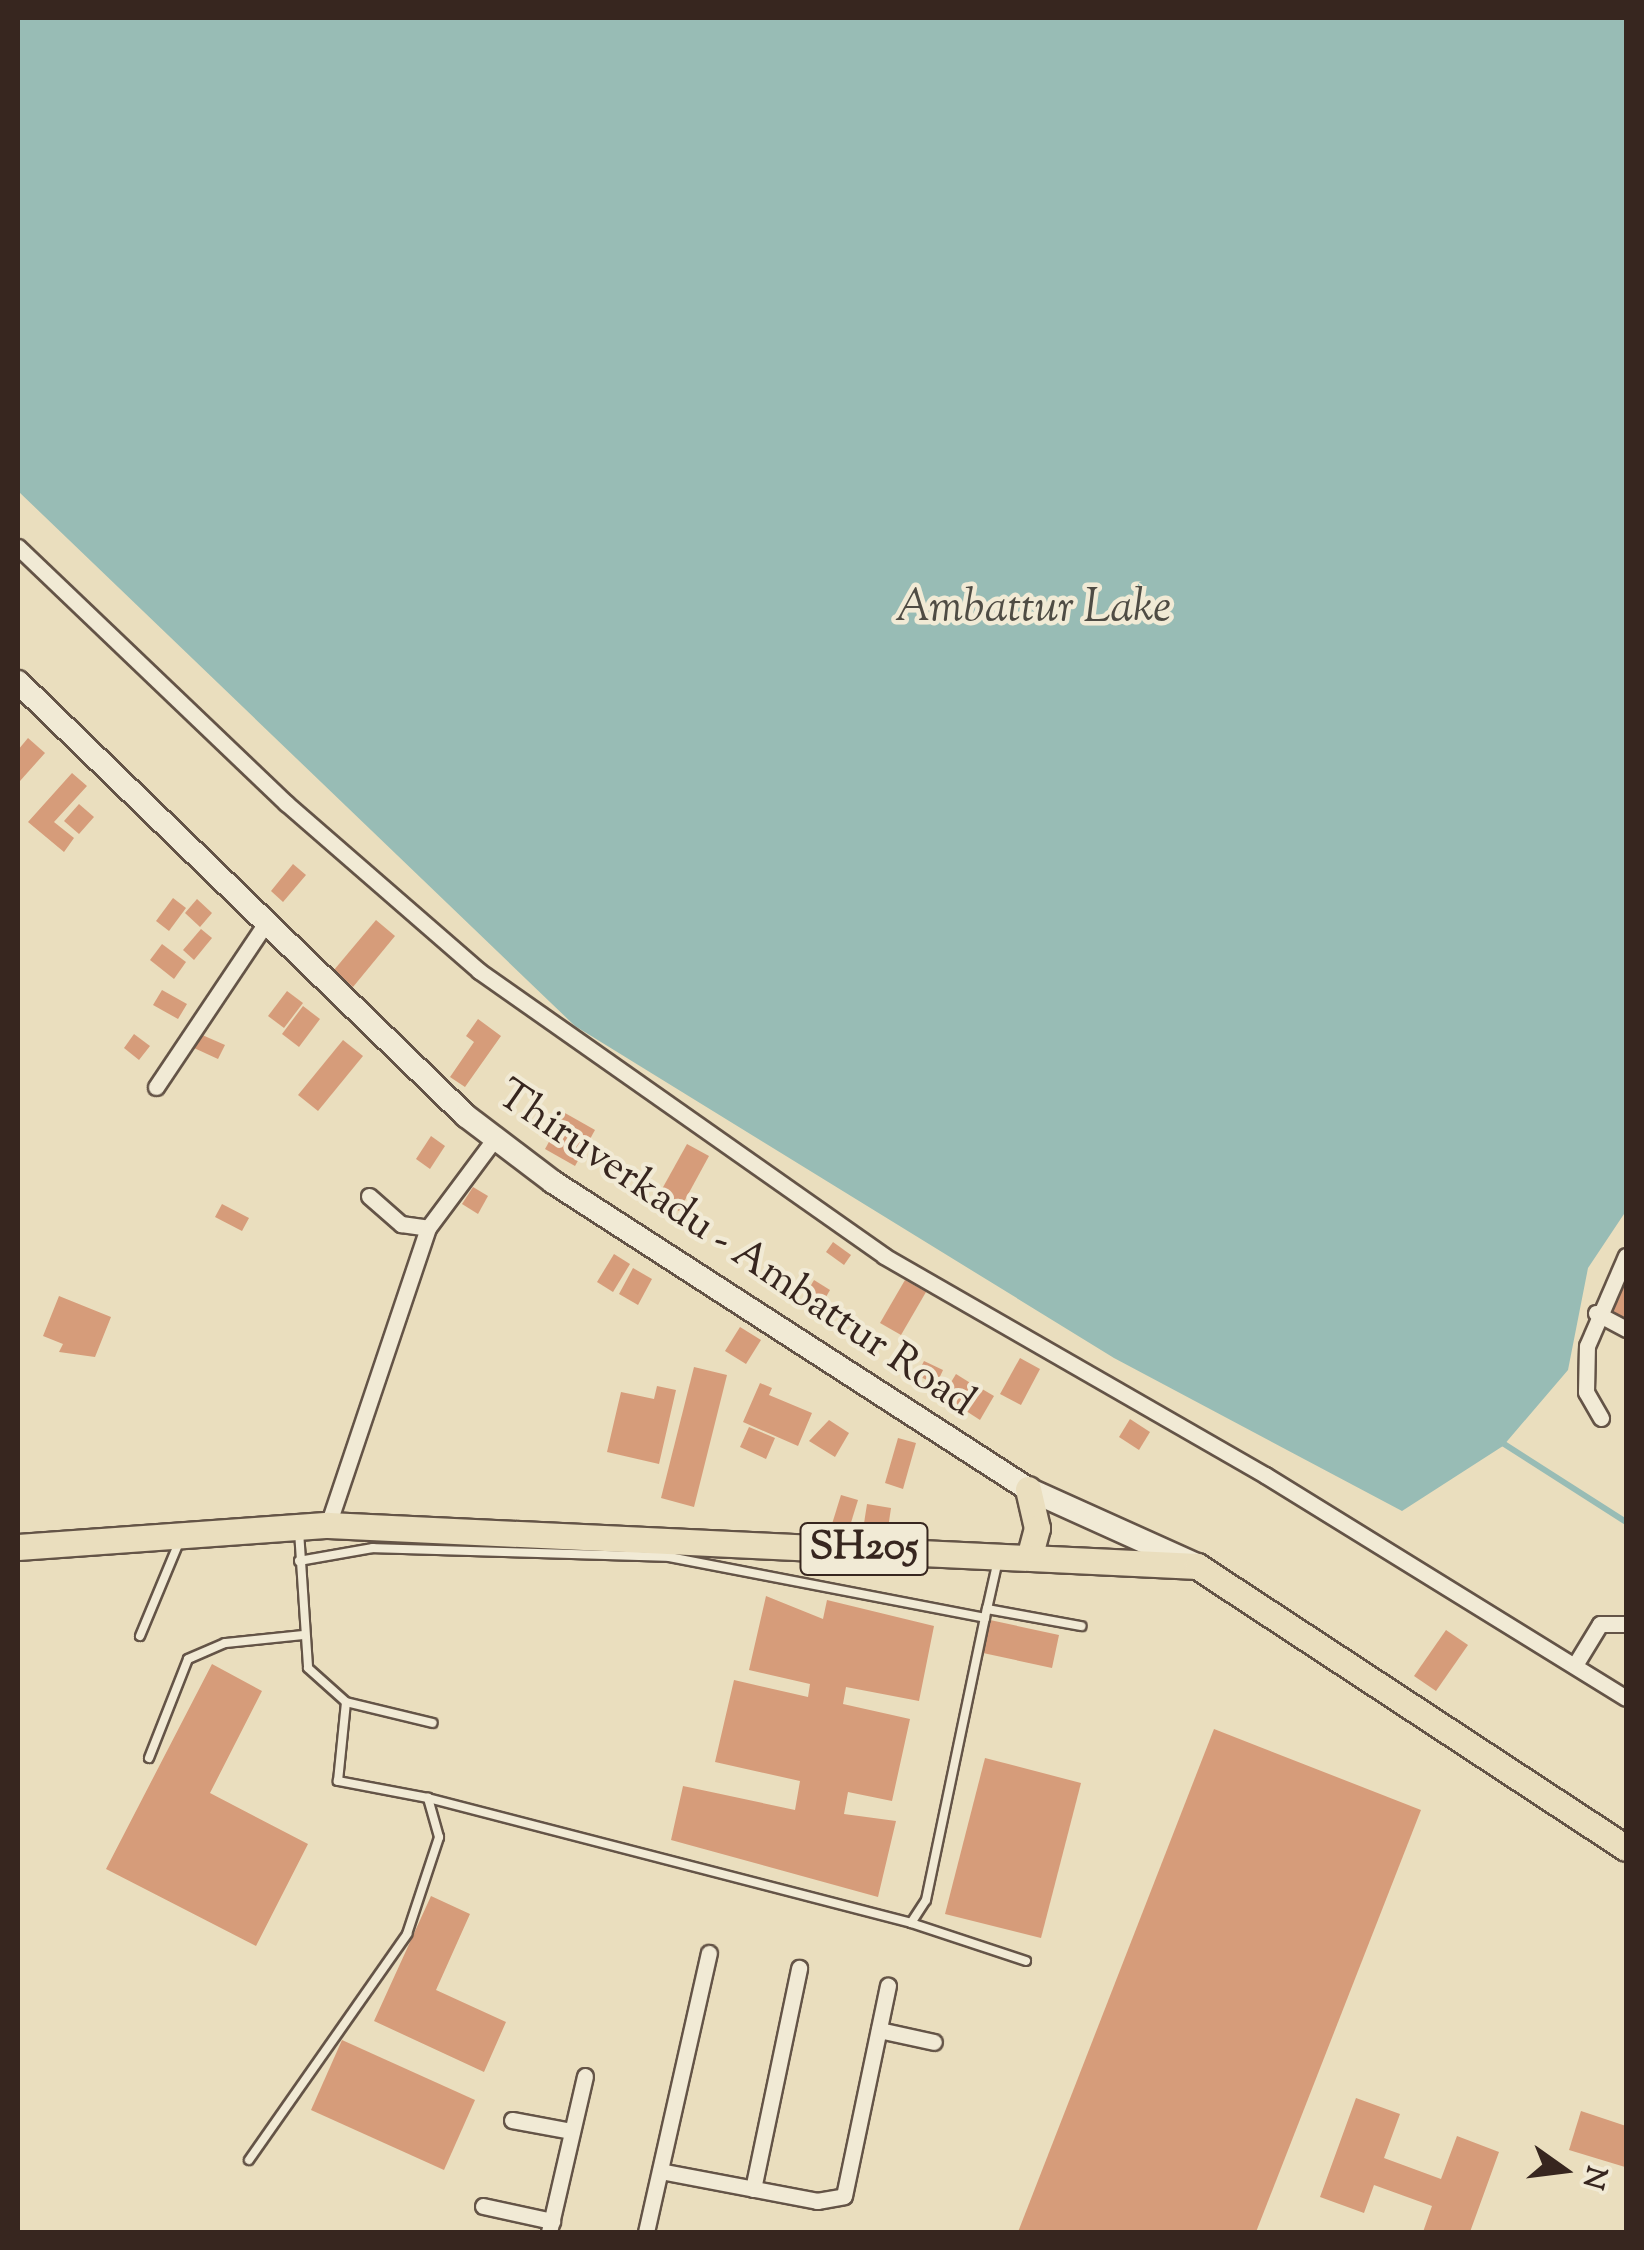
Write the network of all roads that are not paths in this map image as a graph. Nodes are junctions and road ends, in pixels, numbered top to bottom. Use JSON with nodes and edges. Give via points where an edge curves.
{"nodes":[{"id":1,"x":18,"y":548,"type":"edge"},
{"id":2,"x":18,"y":682,"type":"edge"},
{"id":3,"x":267,"y":921,"type":"junction"},
{"id":4,"x":156,"y":1087,"type":"dead end"},
{"id":5,"x":495,"y":1138,"type":"junction"},
{"id":6,"x":369,"y":1196,"type":"dead end"},
{"id":7,"x":428,"y":1228,"type":"junction"},
{"id":8,"x":1626,"y":1256,"type":"edge"},
{"id":9,"x":1596,"y":1313,"type":"junction"},
{"id":10,"x":1626,"y":1328,"type":"edge"},
{"id":11,"x":1601,"y":1418,"type":"dead end"},
{"id":12,"x":1028,"y":1489,"type":"junction"},
{"id":13,"x":328,"y":1525,"type":"junction"},
{"id":14,"x":299,"y":1527,"type":"junction"},
{"id":15,"x":182,"y":1535,"type":"junction"},
{"id":16,"x":18,"y":1547,"type":"edge"},
{"id":17,"x":999,"y":1556,"type":"junction"},
{"id":18,"x":1029,"y":1557,"type":"junction"},
{"id":19,"x":298,"y":1561,"type":"junction"},
{"id":20,"x":1198,"y":1566,"type":"junction"},
{"id":21,"x":986,"y":1613,"type":"junction"},
{"id":22,"x":1626,"y":1624,"type":"edge"},
{"id":23,"x":1081,"y":1626,"type":"dead end"},
{"id":24,"x":302,"y":1634,"type":"junction"},
{"id":25,"x":140,"y":1636,"type":"dead end"},
{"id":26,"x":1575,"y":1666,"type":"junction"},
{"id":27,"x":1626,"y":1698,"type":"edge"},
{"id":28,"x":346,"y":1702,"type":"junction"},
{"id":29,"x":433,"y":1723,"type":"dead end"},
{"id":30,"x":149,"y":1758,"type":"dead end"},
{"id":31,"x":428,"y":1798,"type":"junction"},
{"id":32,"x":1626,"y":1848,"type":"edge"},
{"id":33,"x":911,"y":1923,"type":"junction"},
{"id":34,"x":709,"y":1953,"type":"dead end"},
{"id":35,"x":1026,"y":1961,"type":"dead end"},
{"id":36,"x":799,"y":1968,"type":"dead end"},
{"id":37,"x":888,"y":1986,"type":"dead end"},
{"id":38,"x":879,"y":2030,"type":"junction"},
{"id":39,"x":934,"y":2042,"type":"dead end"},
{"id":40,"x":585,"y":2076,"type":"dead end"},
{"id":41,"x":512,"y":2120,"type":"dead end"},
{"id":42,"x":572,"y":2131,"type":"junction"},
{"id":43,"x":250,"y":2160,"type":"dead end"},
{"id":44,"x":660,"y":2171,"type":"junction"},
{"id":45,"x":753,"y":2189,"type":"junction"},
{"id":46,"x":482,"y":2206,"type":"dead end"},
{"id":47,"x":550,"y":2227,"type":"edge"},
{"id":48,"x":646,"y":2232,"type":"edge"}],
"edges":[{"from":1,"to":26,"type":"street","via":[[286,804],[494,982],[884,1256]]},
{"from":2,"to":3,"type":"main road","name":"Thiruverkadu - Ambattur Road"},
{"from":3,"to":4,"type":"street"},
{"from":3,"to":5,"type":"main road","name":"Thiruverkadu - Ambattur Road"},
{"from":5,"to":7,"type":"street"},
{"from":5,"to":12,"type":"main road","name":"Thiruverkadu - Ambattur Road"},
{"from":6,"to":7,"type":"street","via":[[401,1224]]},
{"from":7,"to":13,"type":"street"},
{"from":8,"to":9,"type":"street"},
{"from":9,"to":10,"type":"street"},
{"from":9,"to":11,"type":"street","via":[[1586,1392]]},
{"from":12,"to":18,"type":"main road","via":[[1037,1528]]},
{"from":12,"to":20,"type":"main road","name":"Thiruverkadu - Ambattur Road"},
{"from":13,"to":14,"type":"main road","number":"SH205"},
{"from":13,"to":17,"type":"main road","number":"SH205"},
{"from":14,"to":15,"type":"main road","number":"SH205"},
{"from":14,"to":19,"type":"lane"},
{"from":15,"to":16,"type":"main road","number":"SH205"},
{"from":15,"to":25,"type":"lane"},
{"from":17,"to":18,"type":"main road","number":"SH205"},
{"from":17,"to":21,"type":"lane"},
{"from":18,"to":20,"type":"main road","number":"SH205"},
{"from":19,"to":21,"type":"lane","via":[[373,1548],[669,1556]]},
{"from":19,"to":24,"type":"lane"},
{"from":20,"to":32,"type":"main road"},
{"from":21,"to":23,"type":"lane"},
{"from":21,"to":33,"type":"lane","via":[[926,1900]]},
{"from":22,"to":26,"type":"street","via":[[1600,1624]]},
{"from":24,"to":28,"type":"lane","via":[[308,1668]]},
{"from":24,"to":30,"type":"lane","via":[[214,1645],[188,1658]]},
{"from":26,"to":27,"type":"street"},
{"from":28,"to":29,"type":"lane"},
{"from":28,"to":31,"type":"lane","via":[[334,1762],[338,1781]]},
{"from":31,"to":33,"type":"lane"},
{"from":31,"to":43,"type":"lane","via":[[439,1837],[407,1934]]},
{"from":33,"to":35,"type":"lane"},
{"from":34,"to":44,"type":"street"},
{"from":36,"to":45,"type":"street"},
{"from":37,"to":38,"type":"street"},
{"from":38,"to":39,"type":"street"},
{"from":38,"to":45,"type":"street","via":[[844,2196],[817,2201]]},
{"from":40,"to":42,"type":"street"},
{"from":41,"to":42,"type":"street"},
{"from":42,"to":47,"type":"street"},
{"from":44,"to":45,"type":"street"},
{"from":44,"to":48,"type":"street"},
{"from":46,"to":47,"type":"street"}]}
